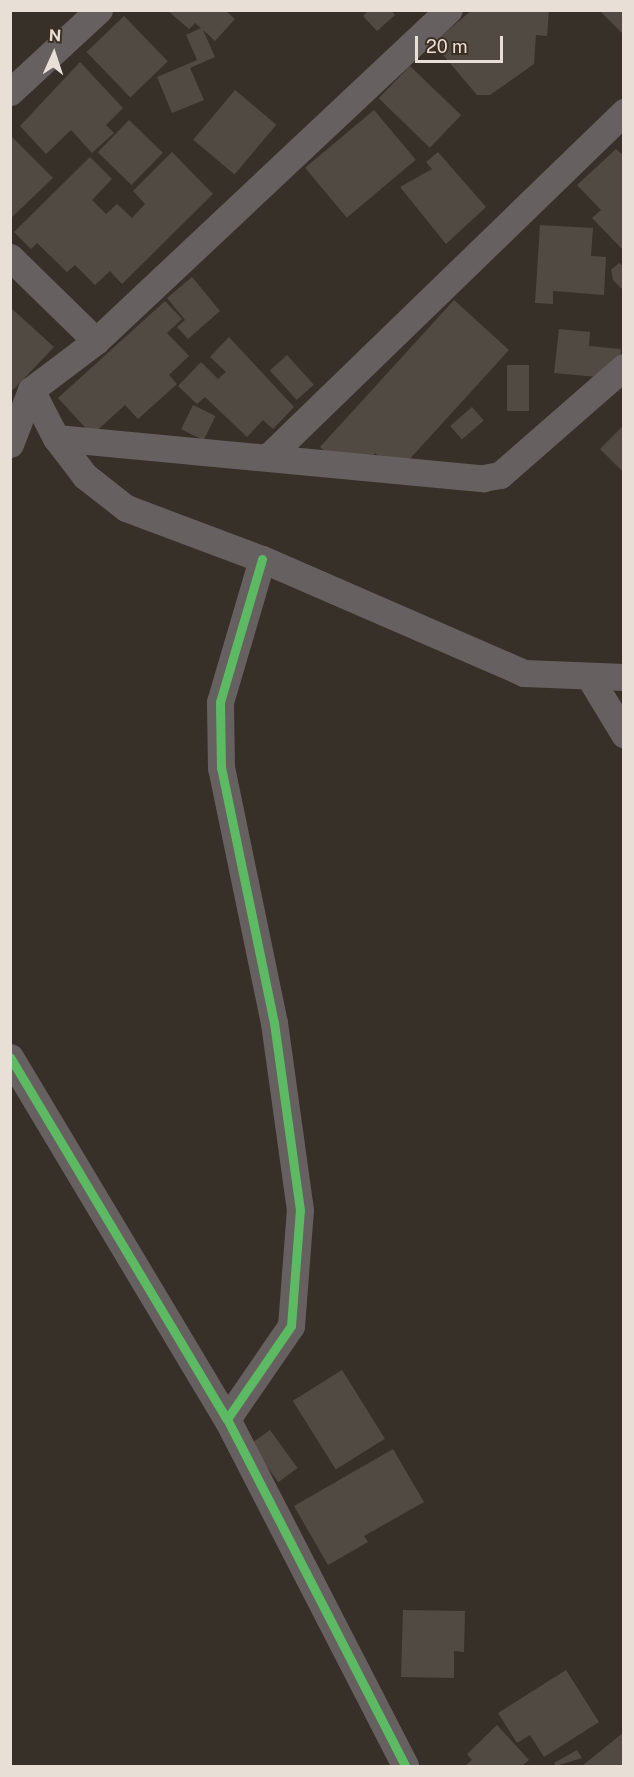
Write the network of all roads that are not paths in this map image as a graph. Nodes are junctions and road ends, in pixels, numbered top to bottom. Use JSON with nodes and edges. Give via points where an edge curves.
{"nodes":[{"id":1,"x":99,"y":10,"type":"edge"},
{"id":2,"x":448,"y":10,"type":"edge"},
{"id":3,"x":10,"y":92,"type":"edge"},
{"id":4,"x":624,"y":112,"type":"edge"},
{"id":5,"x":10,"y":257,"type":"edge"},
{"id":6,"x":96,"y":341,"type":"junction"},
{"id":7,"x":624,"y":367,"type":"edge"},
{"id":8,"x":31,"y":390,"type":"junction"},
{"id":9,"x":56,"y":438,"type":"junction"},
{"id":10,"x":10,"y":444,"type":"edge"},
{"id":11,"x":268,"y":457,"type":"junction"},
{"id":12,"x":262,"y":559,"type":"junction"},
{"id":13,"x":624,"y":677,"type":"edge"},
{"id":14,"x":590,"y":678,"type":"junction"},
{"id":15,"x":624,"y":734,"type":"edge"},
{"id":16,"x":10,"y":1057,"type":"edge"},
{"id":17,"x":227,"y":1419,"type":"junction"},
{"id":18,"x":405,"y":1767,"type":"edge"}],
"edges":[{"from":1,"to":3,"type":"street"},
{"from":2,"to":6,"type":"street"},
{"from":4,"to":11,"type":"street"},
{"from":5,"to":6,"type":"street"},
{"from":6,"to":8,"type":"street"},
{"from":7,"to":11,"type":"street","via":[[500,475],[464,477]]},
{"from":8,"to":9,"type":"street"},
{"from":8,"to":10,"type":"street"},
{"from":9,"to":11,"type":"street"},
{"from":9,"to":12,"type":"street","via":[[85,476],[126,508]]},
{"from":12,"to":14,"type":"street","via":[[524,673]]},
{"from":12,"to":17,"type":"street","via":[[220,702],[221,768],[274,1023],[300,1210],[291,1326]]},
{"from":13,"to":14,"type":"street"},
{"from":14,"to":15,"type":"street"},
{"from":16,"to":17,"type":"street"},
{"from":17,"to":18,"type":"street"}]}
